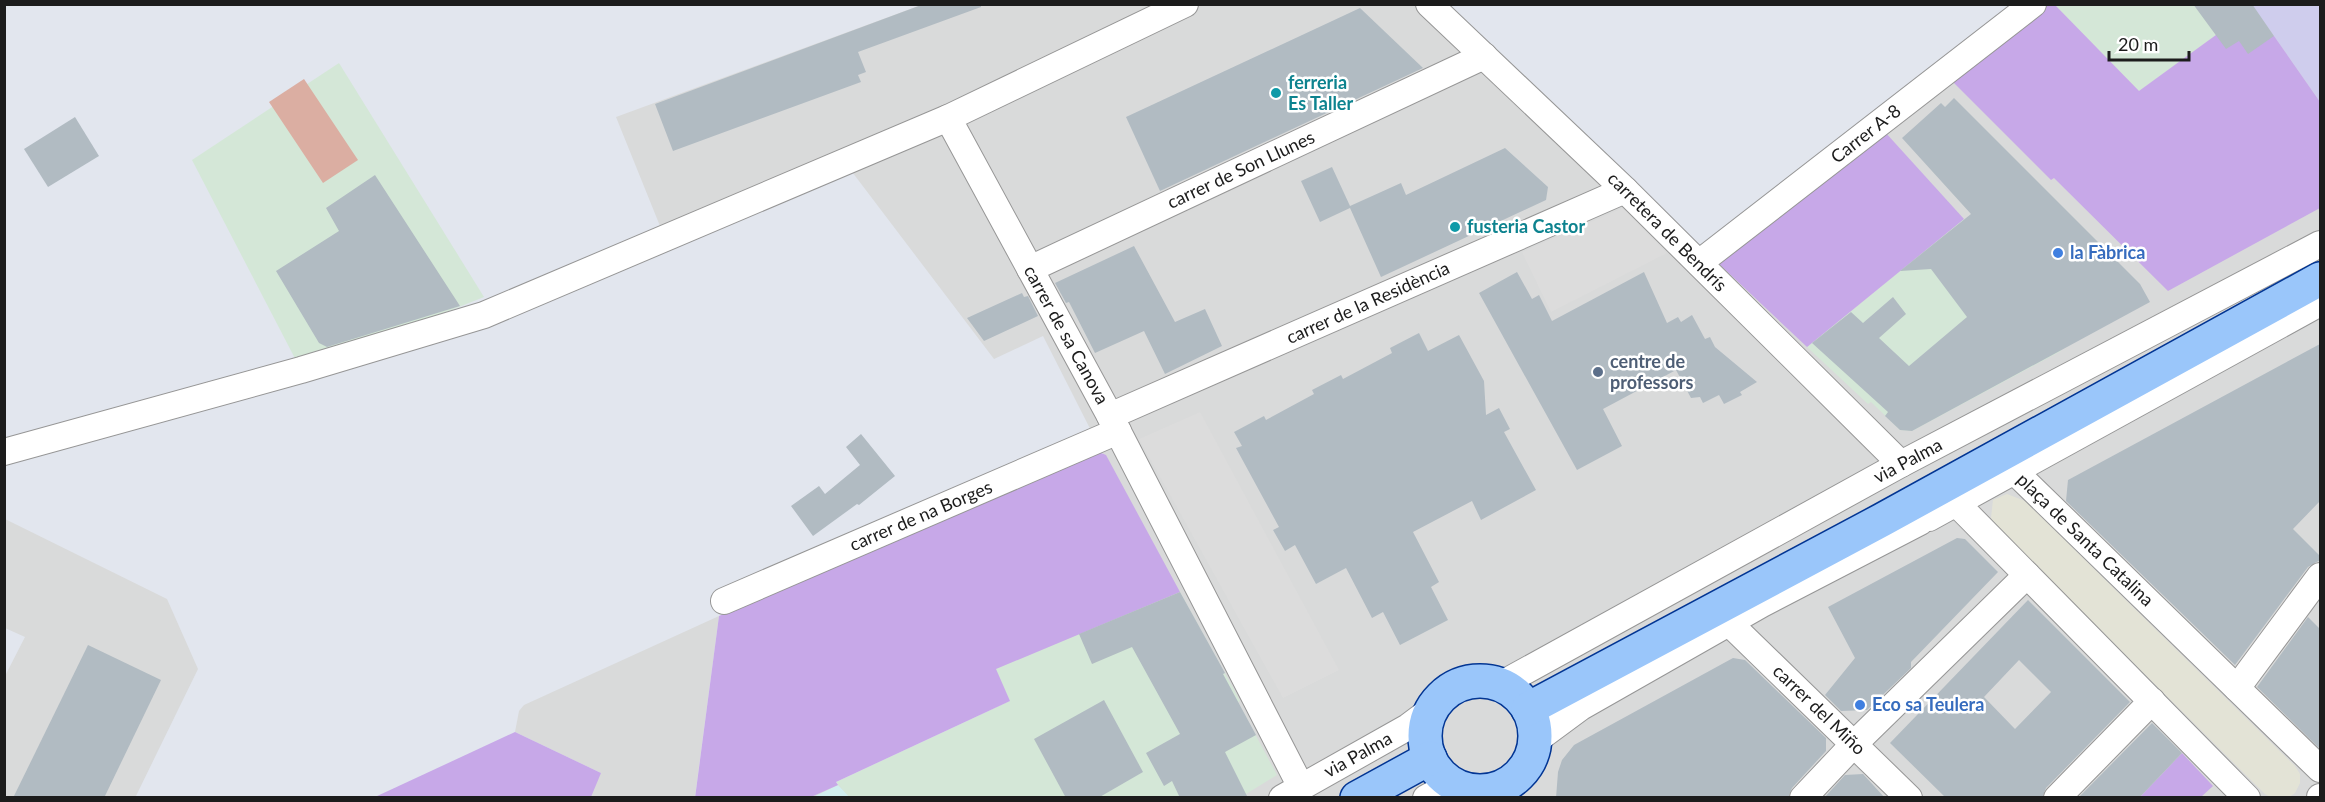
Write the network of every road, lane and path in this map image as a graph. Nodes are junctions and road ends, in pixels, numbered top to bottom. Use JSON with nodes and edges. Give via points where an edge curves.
{"nodes":[{"id":1,"x":1185,"y":4,"type":"edge"},
{"id":2,"x":1429,"y":4,"type":"edge"},
{"id":3,"x":2033,"y":4,"type":"edge"},
{"id":4,"x":1484,"y":56,"type":"junction"},
{"id":5,"x":948,"y":118,"type":"junction"},
{"id":6,"x":1625,"y":190,"type":"junction"},
{"id":7,"x":2320,"y":244,"type":"edge"},
{"id":8,"x":1699,"y":263,"type":"junction"},
{"id":9,"x":1030,"y":269,"type":"junction"},
{"id":10,"x":2320,"y":279,"type":"edge"},
{"id":11,"x":2320,"y":303,"type":"edge"},
{"id":12,"x":1114,"y":424,"type":"junction"},
{"id":13,"x":4,"y":452,"type":"edge"},
{"id":14,"x":1902,"y":464,"type":"junction"},
{"id":15,"x":2014,"y":471,"type":"junction"},
{"id":16,"x":1956,"y":503,"type":"junction"},
{"id":17,"x":1929,"y":518,"type":"junction"},
{"id":18,"x":1882,"y":520,"type":"junction"},
{"id":19,"x":2027,"y":575,"type":"junction"},
{"id":20,"x":2320,"y":576,"type":"edge"},
{"id":21,"x":724,"y":601,"type":"dead end"},
{"id":22,"x":1729,"y":623,"type":"junction"},
{"id":23,"x":1500,"y":685,"type":"junction"},
{"id":24,"x":2237,"y":688,"type":"junction"},
{"id":25,"x":2152,"y":701,"type":"junction"},
{"id":26,"x":1432,"y":709,"type":"junction"},
{"id":27,"x":1528,"y":709,"type":"junction"},
{"id":28,"x":1535,"y":741,"type":"junction"},
{"id":29,"x":1854,"y":744,"type":"junction"},
{"id":30,"x":1430,"y":759,"type":"junction"},
{"id":31,"x":2320,"y":769,"type":"edge"},
{"id":32,"x":1527,"y":785,"type":"edge"},
{"id":33,"x":1291,"y":792,"type":"edge"},
{"id":34,"x":1454,"y":794,"type":"edge"},
{"id":35,"x":1357,"y":798,"type":"edge"},
{"id":36,"x":1803,"y":798,"type":"edge"},
{"id":37,"x":1909,"y":798,"type":"edge"},
{"id":38,"x":2057,"y":798,"type":"edge"},
{"id":39,"x":2247,"y":798,"type":"edge"}],
"edges":[{"from":1,"to":5,"type":"street"},
{"from":2,"to":4,"type":"street","name":"carretera de Bendrís"},
{"from":3,"to":8,"type":"street","name":"Carrer A-8"},
{"from":4,"to":6,"type":"street","name":"carretera de Bendrís"},
{"from":4,"to":9,"type":"street","name":"carrer de Son Llunes"},
{"from":5,"to":9,"type":"street","name":"carrer de sa Canova"},
{"from":5,"to":13,"type":"street","via":[[484,315]]},
{"from":6,"to":8,"type":"street","name":"carretera de Bendrís"},
{"from":6,"to":12,"type":"street","name":"carrer de la Residència"},
{"from":7,"to":14,"type":"street","name":"via Palma"},
{"from":8,"to":14,"type":"street","name":"carretera de Bendrís"},
{"from":9,"to":12,"type":"street","name":"carrer de sa Canova"},
{"from":10,"to":18,"type":"main road"},
{"from":11,"to":15,"type":"street"},
{"from":12,"to":21,"type":"street","name":"carrer de na Borges"},
{"from":12,"to":33,"type":"street","name":"carrer de sa Canova"},
{"from":14,"to":23,"type":"street","name":"via Palma"},
{"from":15,"to":16,"type":"street","name":"plaça de Santa Catalina"},
{"from":15,"to":24,"type":"street","name":"plaça de Santa Catalina"},
{"from":16,"to":17,"type":"street"},
{"from":16,"to":19,"type":"street"},
{"from":17,"to":18,"type":"street"},
{"from":17,"to":22,"type":"street"},
{"from":18,"to":27,"type":"main road"},
{"from":19,"to":25,"type":"street"},
{"from":19,"to":29,"type":"street"},
{"from":20,"to":24,"type":"street"},
{"from":22,"to":28,"type":"street","via":[[1581,706]]},
{"from":22,"to":29,"type":"street","name":"carrer del Miño"},
{"from":23,"to":26,"type":"main road","via":[[1481,681],[1464,684],[1450,691]]},
{"from":23,"to":27,"type":"main road","via":[[1514,693]]},
{"from":24,"to":31,"type":"street","name":"plaça de Santa Catalina"},
{"from":25,"to":38,"type":"street"},
{"from":25,"to":39,"type":"street"},
{"from":26,"to":30,"type":"main road","via":[[1425,740]]},
{"from":26,"to":33,"type":"street","name":"via Palma","via":[[1408,727]]},
{"from":27,"to":28,"type":"main road"},
{"from":28,"to":32,"type":"main road"},
{"from":29,"to":36,"type":"street"},
{"from":29,"to":37,"type":"street","name":"carrer del Miño"},
{"from":30,"to":34,"type":"main road","via":[[1450,782]]},
{"from":30,"to":35,"type":"main road","name":"via Palma"},
{"from":32,"to":34,"type":"main road","via":[[1510,783]]}]}
